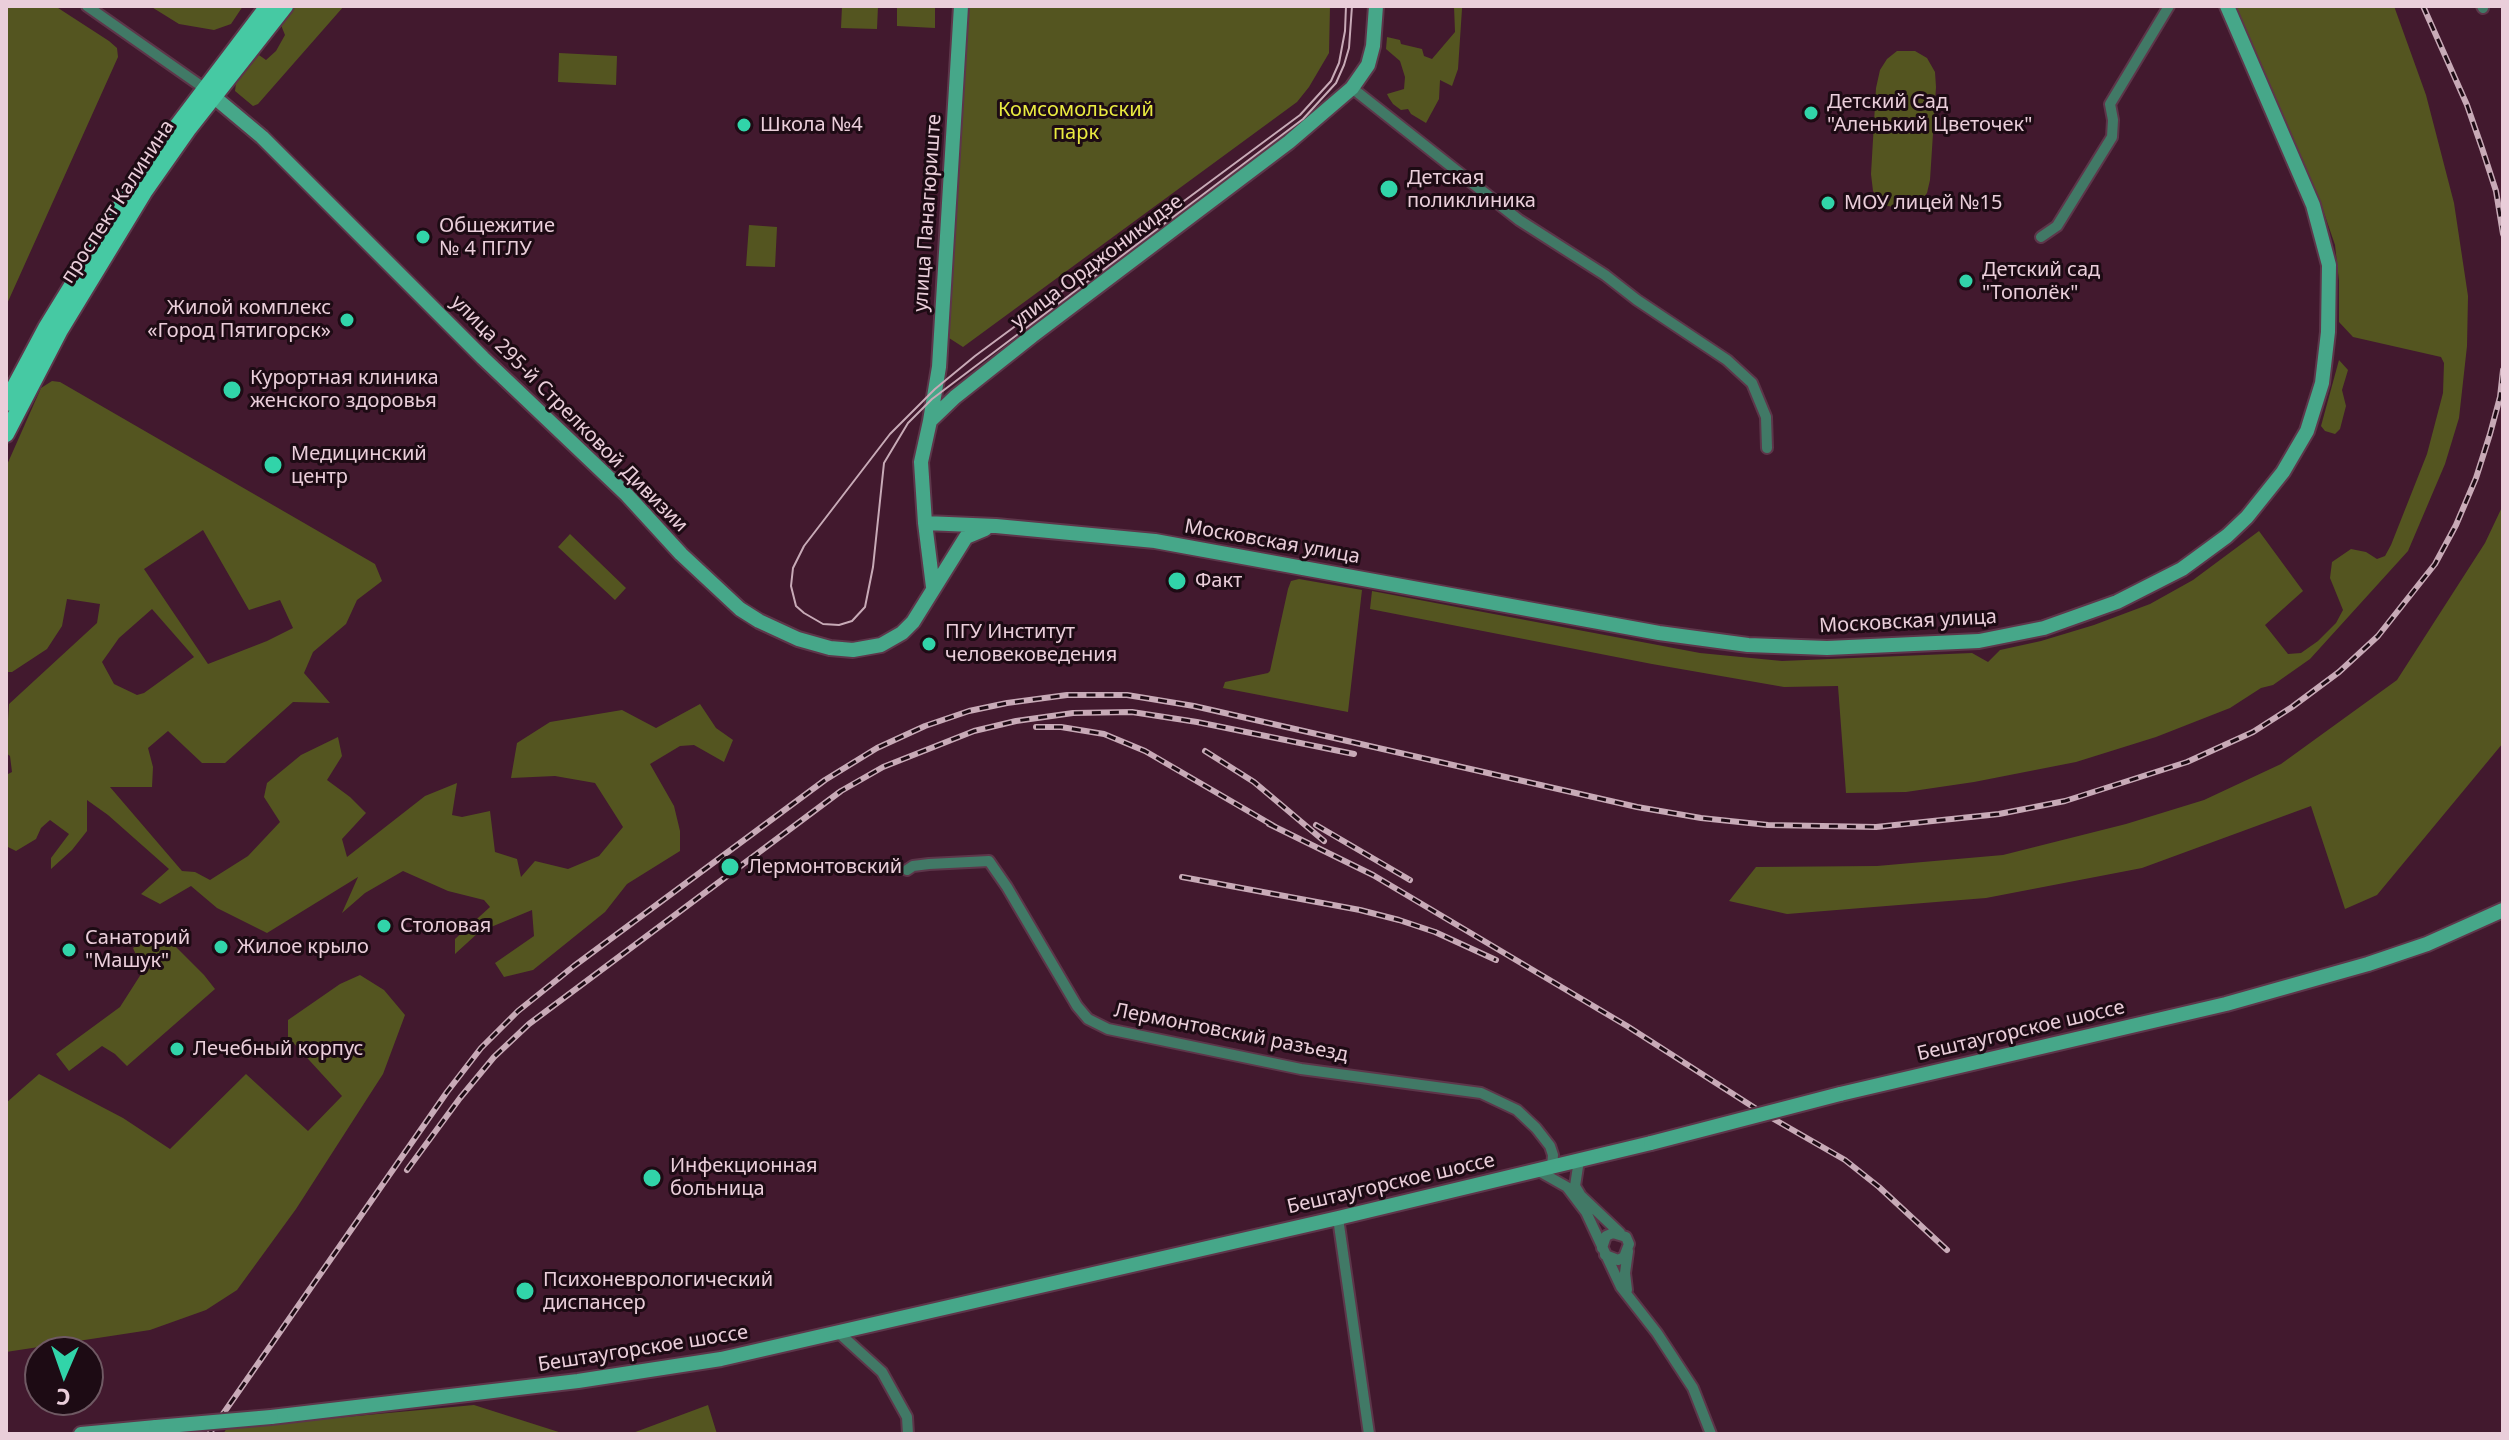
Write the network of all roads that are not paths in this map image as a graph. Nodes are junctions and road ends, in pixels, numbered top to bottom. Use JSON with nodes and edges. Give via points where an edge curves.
{"nodes":[{"id":1,"x":87,"y":6,"type":"edge"},
{"id":2,"x":268,"y":6,"type":"edge"},
{"id":3,"x":285,"y":6,"type":"edge"},
{"id":4,"x":961,"y":6,"type":"edge"},
{"id":5,"x":1376,"y":6,"type":"edge"},
{"id":6,"x":2169,"y":6,"type":"edge"},
{"id":7,"x":2227,"y":6,"type":"edge"},
{"id":8,"x":1352,"y":88,"type":"junction"},
{"id":9,"x":208,"y":92,"type":"junction"},
{"id":10,"x":2041,"y":237,"type":"dead end"},
{"id":11,"x":6,"y":403,"type":"edge"},
{"id":12,"x":930,"y":421,"type":"junction"},
{"id":13,"x":6,"y":434,"type":"edge"},
{"id":14,"x":1767,"y":448,"type":"dead end"},
{"id":15,"x":925,"y":523,"type":"junction"},
{"id":16,"x":996,"y":526,"type":"junction"},
{"id":17,"x":933,"y":587,"type":"junction"},
{"id":18,"x":907,"y":870,"type":"dead end"},
{"id":19,"x":2503,"y":910,"type":"edge"},
{"id":20,"x":1579,"y":1160,"type":"junction"},
{"id":21,"x":1544,"y":1168,"type":"junction"},
{"id":22,"x":1338,"y":1218,"type":"junction"},
{"id":23,"x":1620,"y":1233,"type":"junction"},
{"id":24,"x":1628,"y":1251,"type":"junction"},
{"id":25,"x":1603,"y":1252,"type":"junction"},
{"id":26,"x":1630,"y":1300,"type":"junction"},
{"id":27,"x":839,"y":1333,"type":"junction"},
{"id":28,"x":81,"y":1434,"type":"edge"},
{"id":29,"x":908,"y":1434,"type":"edge"},
{"id":30,"x":1369,"y":1434,"type":"edge"},
{"id":31,"x":1711,"y":1434,"type":"edge"}],
"edges":[{"from":1,"to":9,"type":"street"},
{"from":2,"to":9,"type":"main road","name":"проспект Калинина"},
{"from":3,"to":9,"type":"main road","name":"проспект Калинина"},
{"from":4,"to":12,"type":"street","name":"улица Панагюриште","via":[[939,367]]},
{"from":5,"to":8,"type":"street","name":"улица Орджоникидзе","via":[[1368,65]]},
{"from":6,"to":10,"type":"street","via":[[2110,104],[2112,137],[2057,226]]},
{"from":7,"to":16,"type":"street","name":"Московская улица","via":[[2313,205],[2329,265],[2322,383],[2307,431],[2247,517],[2182,569],[2117,602],[2044,628],[1979,641],[1827,648],[1748,645],[1155,541]]},
{"from":8,"to":12,"type":"street","name":"улица Орджоникидзе"},
{"from":8,"to":14,"type":"street","via":[[1519,220],[1727,360],[1752,383],[1766,417]]},
{"from":9,"to":11,"type":"main road","name":"проспект Калинина","via":[[140,175]]},
{"from":9,"to":13,"type":"main road","name":"проспект Калинина","via":[[60,330]]},
{"from":9,"to":17,"type":"street","name":"улица 295-й Стрелковой Дивизии","via":[[262,137],[740,609],[798,639],[842,650],[867,649],[902,633]]},
{"from":12,"to":15,"type":"street","via":[[921,462]]},
{"from":15,"to":16,"type":"street","name":"Московская улица"},
{"from":15,"to":17,"type":"street"},
{"from":16,"to":17,"type":"street","via":[[966,537]]},
{"from":18,"to":21,"type":"street","name":"Лермонтовский разъезд","via":[[989,861],[1077,1006],[1108,1029],[1301,1069],[1481,1093],[1517,1110],[1536,1128],[1553,1155]]},
{"from":19,"to":20,"type":"street","name":"Бештаугорское шоссе","bridge":true,"via":[[2427,944],[2226,1004]]},
{"from":20,"to":21,"type":"street","name":"Бештаугорское шоссе"},
{"from":20,"to":23,"type":"street","via":[[1575,1186]]},
{"from":21,"to":22,"type":"street","name":"Бештаугорское шоссе"},
{"from":21,"to":25,"type":"street","via":[[1567,1187],[1597,1231]]},
{"from":22,"to":27,"type":"street","name":"Бештаугорское шоссе"},
{"from":22,"to":30,"type":"street"},
{"from":23,"to":24,"type":"street"},
{"from":23,"to":25,"type":"street","via":[[1606,1236]]},
{"from":24,"to":25,"type":"street","via":[[1618,1260]]},
{"from":24,"to":26,"type":"street","via":[[1625,1286]]},
{"from":25,"to":26,"type":"street"},
{"from":26,"to":31,"type":"street","via":[[1693,1388]]},
{"from":27,"to":28,"type":"street","name":"Бештаугорское шоссе","bridge":true,"via":[[721,1359],[578,1381]]},
{"from":27,"to":29,"type":"street","via":[[882,1372],[907,1417]]}]}
